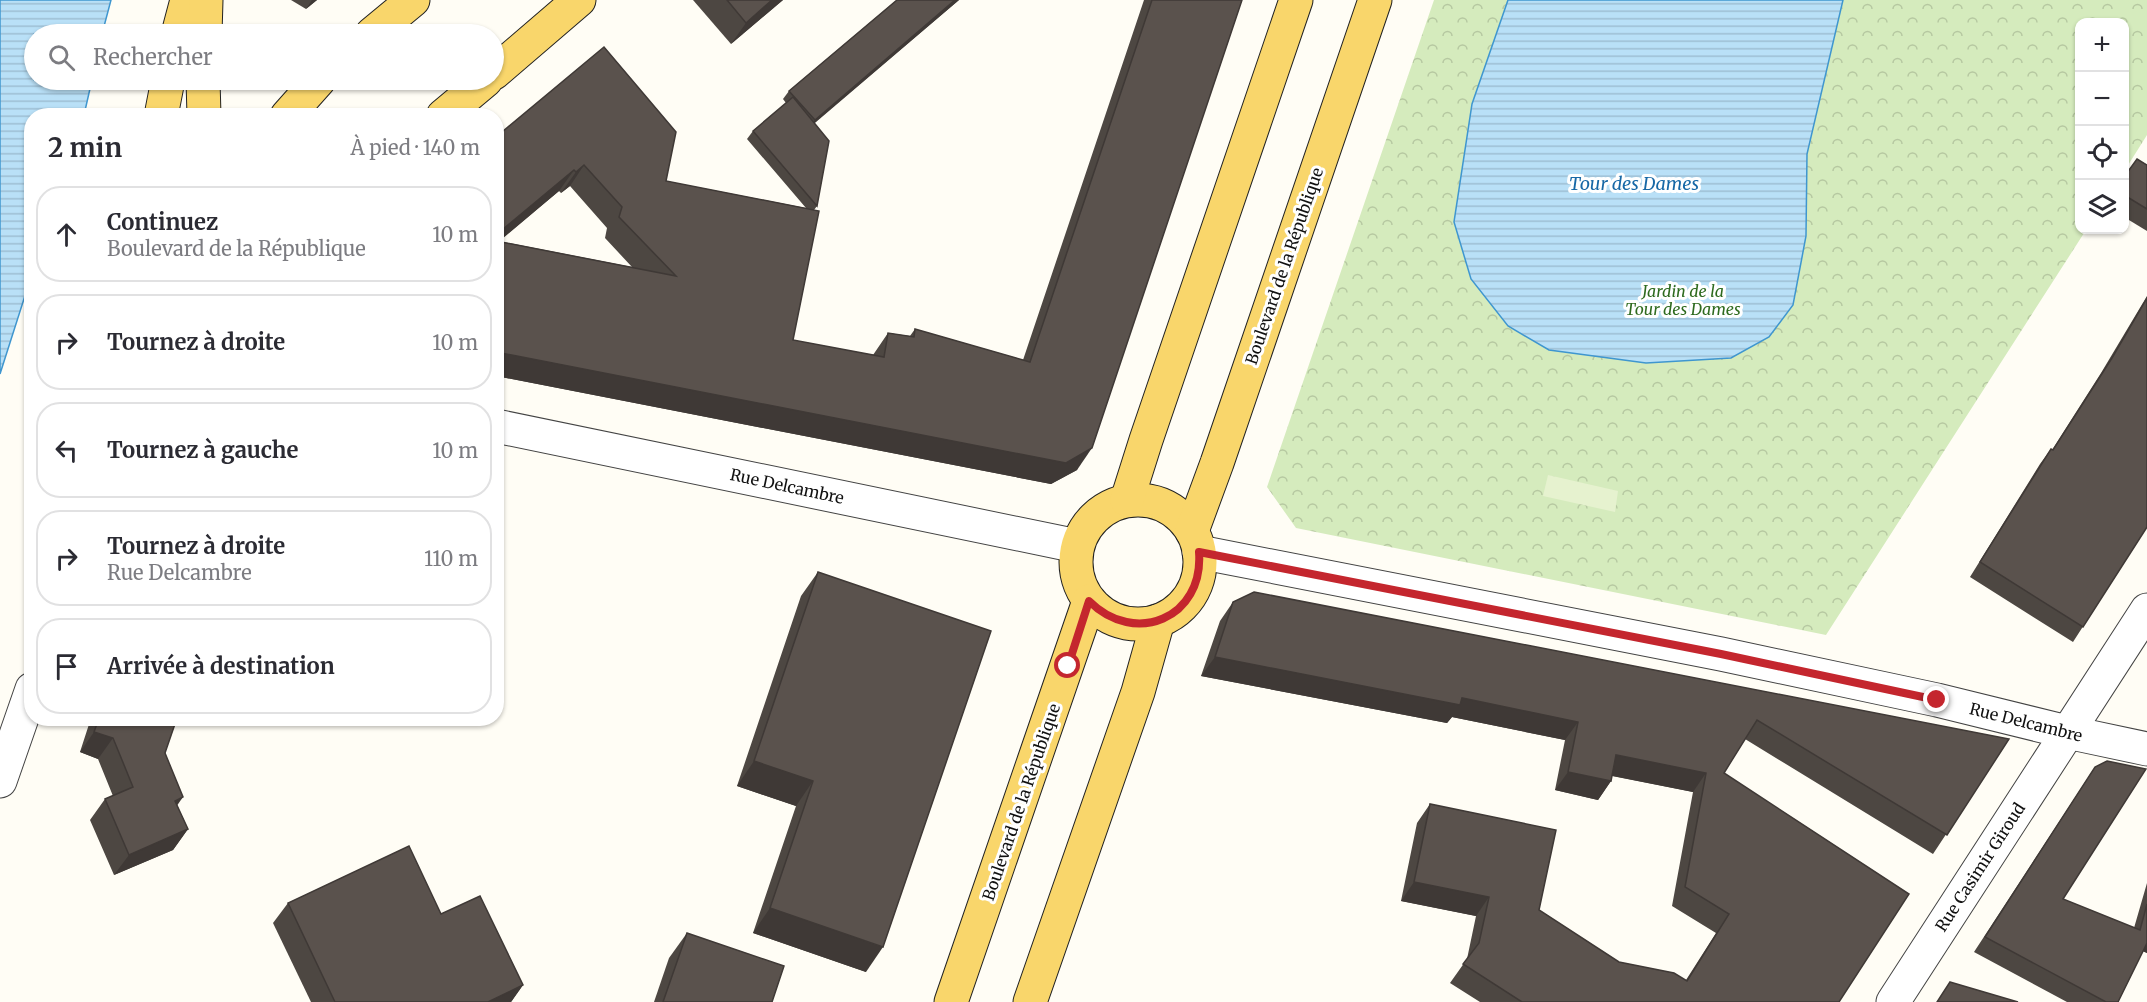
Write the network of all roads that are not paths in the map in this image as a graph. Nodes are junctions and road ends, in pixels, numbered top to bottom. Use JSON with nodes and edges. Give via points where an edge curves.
{"nodes":[{"id":1,"x":413,"y":0,"type":"edge"},
{"id":2,"x":579,"y":0,"type":"edge"},
{"id":3,"x":1296,"y":0,"type":"edge"},
{"id":4,"x":1375,"y":0,"type":"edge"},
{"id":5,"x":384,"y":24,"type":"edge"},
{"id":6,"x":504,"y":64,"type":"edge"},
{"id":7,"x":166,"y":90,"type":"edge"},
{"id":8,"x":203,"y":90,"type":"edge"},
{"id":9,"x":302,"y":90,"type":"edge"},
{"id":10,"x":474,"y":90,"type":"edge"},
{"id":11,"x":163,"y":108,"type":"edge"},
{"id":12,"x":204,"y":108,"type":"edge"},
{"id":13,"x":292,"y":108,"type":"edge"},
{"id":14,"x":453,"y":108,"type":"edge"},
{"id":15,"x":504,"y":428,"type":"edge"},
{"id":16,"x":1127,"y":500,"type":"junction"},
{"id":17,"x":1196,"y":542,"type":"junction"},
{"id":18,"x":1077,"y":546,"type":"junction"},
{"id":19,"x":1089,"y":601,"type":"junction"},
{"id":20,"x":2147,"y":609,"type":"edge"},
{"id":21,"x":1158,"y":621,"type":"junction"},
{"id":22,"x":24,"y":712,"type":"edge"},
{"id":23,"x":2067,"y":732,"type":"junction"},
{"id":24,"x":2147,"y":748,"type":"edge"},
{"id":25,"x":0,"y":781,"type":"edge"},
{"id":26,"x":951,"y":1002,"type":"edge"},
{"id":27,"x":1030,"y":1002,"type":"edge"},
{"id":28,"x":1893,"y":1002,"type":"edge"}],
"edges":[{"from":1,"to":5,"type":"main road"},
{"from":2,"to":6,"type":"main road"},
{"from":3,"to":16,"type":"main road"},
{"from":4,"to":17,"type":"main road","name":"Boulevard de la République","via":[[1221,451]]},
{"from":7,"to":11,"type":"main road"},
{"from":8,"to":12,"type":"main road"},
{"from":9,"to":13,"type":"main road"},
{"from":10,"to":14,"type":"main road"},
{"from":15,"to":18,"type":"street","name":"Rue Delcambre"},
{"from":16,"to":17,"type":"main road","via":[[1159,503],[1178,514]]},
{"from":16,"to":18,"type":"main road","via":[[1092,519]]},
{"from":17,"to":21,"type":"main road","via":[[1200,564],[1194,589],[1179,609]]},
{"from":17,"to":23,"type":"street","name":"Rue Delcambre","via":[[1937,700]]},
{"from":18,"to":19,"type":"main road","via":[[1078,580]]},
{"from":19,"to":21,"type":"main road","via":[[1120,622]]},
{"from":19,"to":26,"type":"main road","name":"Boulevard de la République"},
{"from":20,"to":23,"type":"street","name":"Rue Casimir Giroud"},
{"from":21,"to":27,"type":"main road","via":[[1138,692]]},
{"from":22,"to":25,"type":"street"},
{"from":23,"to":24,"type":"street","name":"Rue Delcambre"},
{"from":23,"to":28,"type":"street","name":"Rue Casimir Giroud"}]}
